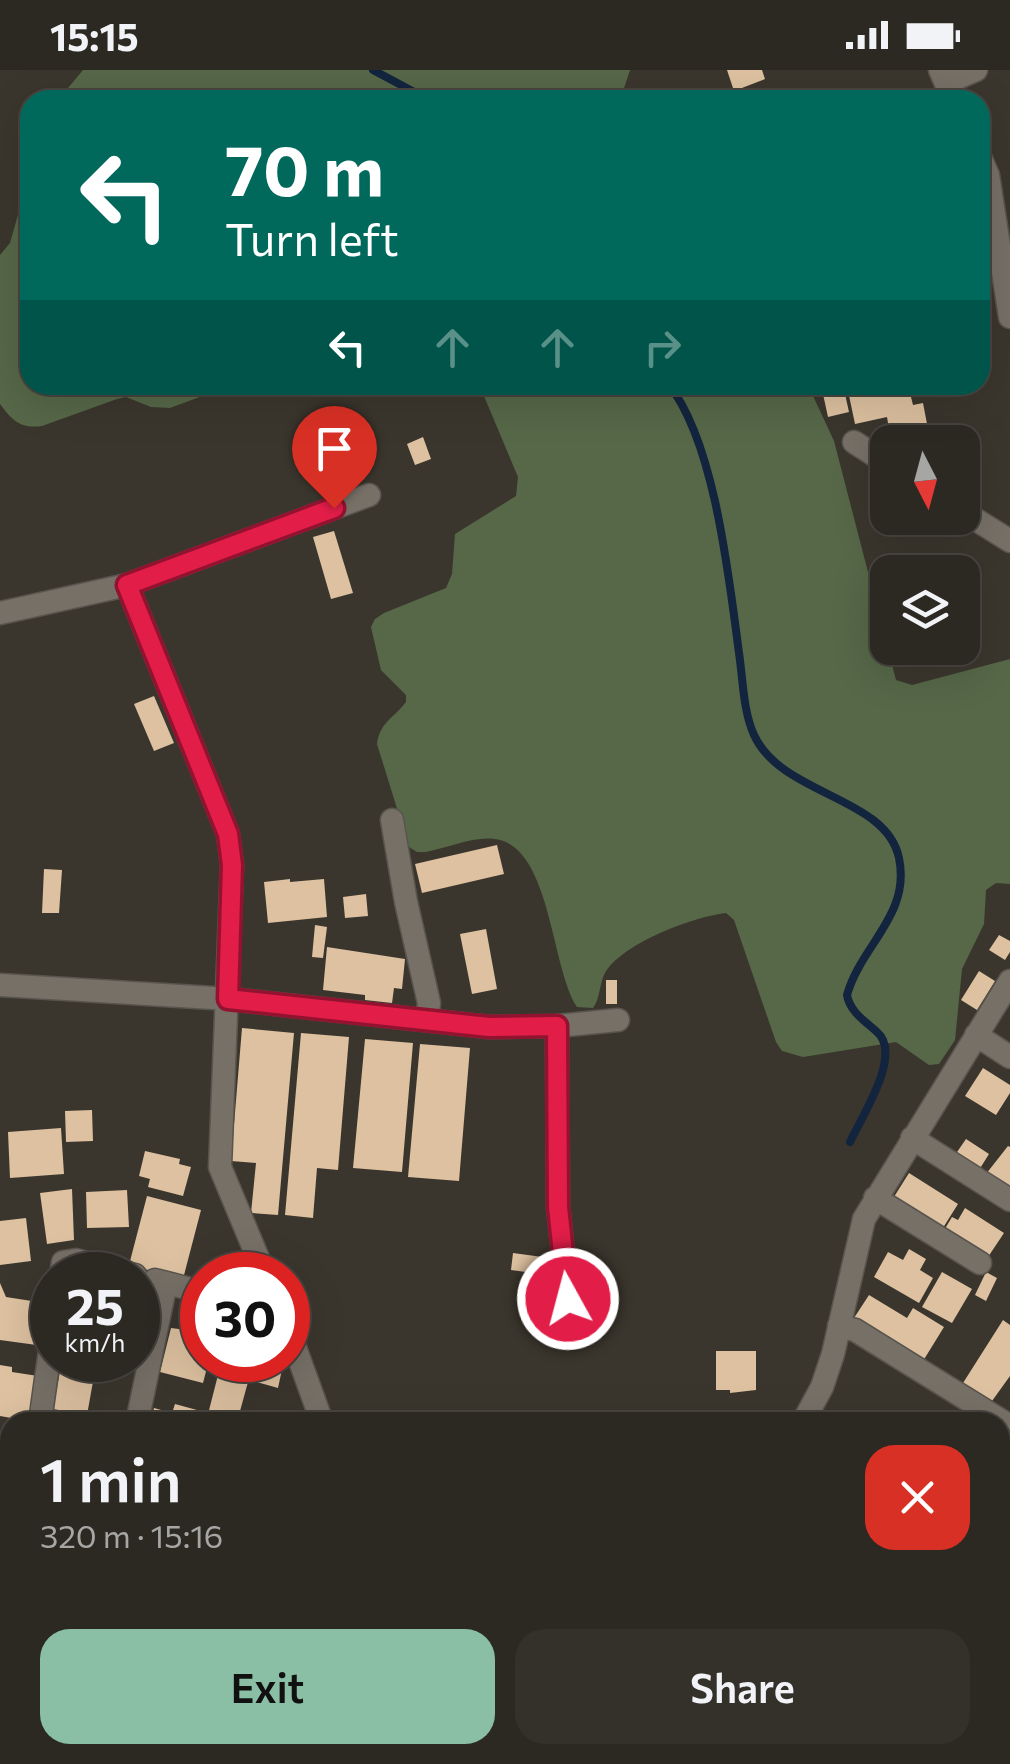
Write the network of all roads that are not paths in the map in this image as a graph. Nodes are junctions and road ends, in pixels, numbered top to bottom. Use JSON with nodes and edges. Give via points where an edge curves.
{"nodes":[{"id":1,"x":976,"y":70,"type":"edge"},
{"id":2,"x":946,"y":84,"type":"edge"},
{"id":3,"x":990,"y":188,"type":"edge"},
{"id":4,"x":1010,"y":316,"type":"edge"},
{"id":5,"x":854,"y":442,"type":"dead end"},
{"id":6,"x":870,"y":452,"type":"edge"},
{"id":7,"x":369,"y":495,"type":"dead end"},
{"id":8,"x":980,"y":522,"type":"edge"},
{"id":9,"x":1010,"y":541,"type":"edge"},
{"id":10,"x":127,"y":585,"type":"junction"},
{"id":11,"x":0,"y":613,"type":"edge"},
{"id":12,"x":392,"y":820,"type":"dead end"},
{"id":13,"x":1010,"y":981,"type":"edge"},
{"id":14,"x":0,"y":985,"type":"edge"},
{"id":15,"x":228,"y":999,"type":"junction"},
{"id":16,"x":427,"y":1020,"type":"junction"},
{"id":17,"x":618,"y":1020,"type":"dead end"},
{"id":18,"x":557,"y":1026,"type":"junction"},
{"id":19,"x":976,"y":1035,"type":"junction"},
{"id":20,"x":1010,"y":1057,"type":"edge"},
{"id":21,"x":912,"y":1138,"type":"junction"},
{"id":22,"x":875,"y":1198,"type":"junction"},
{"id":23,"x":1010,"y":1200,"type":"edge"},
{"id":24,"x":255,"y":1252,"type":"edge"},
{"id":25,"x":980,"y":1263,"type":"dead end"},
{"id":26,"x":160,"y":1281,"type":"edge"},
{"id":27,"x":166,"y":1283,"type":"junction"},
{"id":28,"x":180,"y":1286,"type":"edge"},
{"id":29,"x":839,"y":1326,"type":"junction"},
{"id":30,"x":572,"y":1334,"type":"dead end"},
{"id":31,"x":46,"y":1382,"type":"edge"},
{"id":32,"x":308,"y":1382,"type":"edge"},
{"id":33,"x":41,"y":1412,"type":"edge"},
{"id":34,"x":140,"y":1412,"type":"edge"},
{"id":35,"x":318,"y":1412,"type":"edge"},
{"id":36,"x":808,"y":1412,"type":"edge"},
{"id":37,"x":987,"y":1412,"type":"edge"}],
"edges":[{"from":1,"to":2,"type":"street"},
{"from":3,"to":4,"type":"street"},
{"from":5,"to":6,"type":"street"},
{"from":7,"to":10,"type":"street"},
{"from":8,"to":9,"type":"street"},
{"from":10,"to":11,"type":"street"},
{"from":10,"to":15,"type":"street","via":[[228,834]]},
{"from":12,"to":16,"type":"street","via":[[429,1002]]},
{"from":13,"to":19,"type":"street"},
{"from":14,"to":15,"type":"street"},
{"from":15,"to":16,"type":"street"},
{"from":15,"to":24,"type":"street","via":[[220,1167]]},
{"from":16,"to":18,"type":"street"},
{"from":17,"to":18,"type":"street"},
{"from":18,"to":30,"type":"street","via":[[559,1218]]},
{"from":19,"to":20,"type":"street"},
{"from":19,"to":21,"type":"street"},
{"from":21,"to":22,"type":"street"},
{"from":21,"to":23,"type":"street"},
{"from":22,"to":25,"type":"street"},
{"from":22,"to":29,"type":"street","via":[[855,1250]]},
{"from":26,"to":27,"type":"street"},
{"from":27,"to":28,"type":"street"},
{"from":27,"to":34,"type":"street"},
{"from":29,"to":36,"type":"street"},
{"from":29,"to":37,"type":"street"},
{"from":31,"to":33,"type":"street"},
{"from":32,"to":35,"type":"street"}]}
